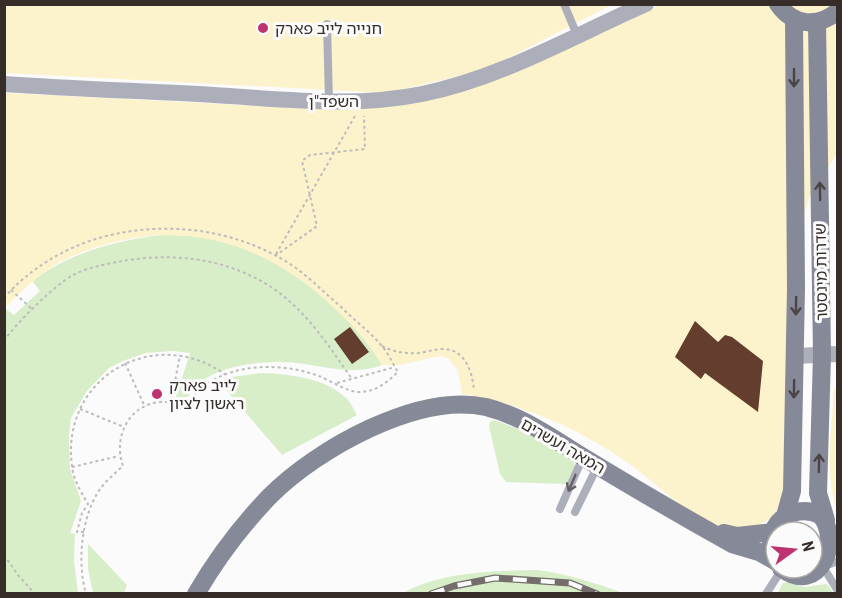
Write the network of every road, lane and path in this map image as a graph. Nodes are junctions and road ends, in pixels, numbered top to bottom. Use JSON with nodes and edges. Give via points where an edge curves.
{"nodes":[{"id":1,"x":564,"y":4,"type":"edge"},
{"id":2,"x":646,"y":4,"type":"edge"},
{"id":3,"x":778,"y":4,"type":"edge"},
{"id":4,"x":837,"y":10,"type":"edge"},
{"id":5,"x":794,"y":19,"type":"junction"},
{"id":6,"x":817,"y":22,"type":"junction"},
{"id":7,"x":327,"y":24,"type":"dead end"},
{"id":8,"x":577,"y":35,"type":"junction"},
{"id":9,"x":4,"y":84,"type":"edge"},
{"id":10,"x":329,"y":101,"type":"junction"},
{"id":11,"x":364,"y":101,"type":"junction"},
{"id":12,"x":335,"y":152,"type":"junction"},
{"id":13,"x":310,"y":194,"type":"junction"},
{"id":14,"x":275,"y":256,"type":"junction"},
{"id":15,"x":11,"y":290,"type":"junction"},
{"id":16,"x":4,"y":298,"type":"edge"},
{"id":17,"x":33,"y":310,"type":"junction"},
{"id":18,"x":4,"y":341,"type":"edge"},
{"id":19,"x":382,"y":346,"type":"junction"},
{"id":20,"x":830,"y":354,"type":"edge"},
{"id":21,"x":180,"y":356,"type":"junction"},
{"id":22,"x":795,"y":356,"type":"junction"},
{"id":23,"x":125,"y":363,"type":"junction"},
{"id":24,"x":395,"y":367,"type":"junction"},
{"id":25,"x":226,"y":375,"type":"junction"},
{"id":26,"x":352,"y":379,"type":"junction"},
{"id":27,"x":337,"y":383,"type":"junction"},
{"id":28,"x":171,"y":403,"type":"junction"},
{"id":29,"x":476,"y":405,"type":"junction"},
{"id":30,"x":145,"y":407,"type":"junction"},
{"id":31,"x":80,"y":409,"type":"junction"},
{"id":32,"x":124,"y":427,"type":"junction"},
{"id":33,"x":119,"y":456,"type":"junction"},
{"id":34,"x":590,"y":461,"type":"junction"},
{"id":35,"x":72,"y":467,"type":"junction"},
{"id":36,"x":560,"y":509,"type":"dead end"},
{"id":37,"x":575,"y":512,"type":"dead end"},
{"id":38,"x":785,"y":516,"type":"junction"},
{"id":39,"x":781,"y":520,"type":"edge"},
{"id":40,"x":826,"y":520,"type":"junction"},
{"id":41,"x":704,"y":528,"type":"junction"},
{"id":42,"x":84,"y":532,"type":"junction"},
{"id":43,"x":764,"y":533,"type":"edge"},
{"id":44,"x":837,"y":536,"type":"edge"},
{"id":45,"x":4,"y":555,"type":"edge"},
{"id":46,"x":764,"y":555,"type":"edge"},
{"id":47,"x":831,"y":565,"type":"edge"},
{"id":48,"x":772,"y":580,"type":"edge"},
{"id":49,"x":837,"y":591,"type":"edge"},
{"id":50,"x":35,"y":594,"type":"edge"},
{"id":51,"x":86,"y":594,"type":"edge"},
{"id":52,"x":196,"y":594,"type":"edge"},
{"id":53,"x":766,"y":594,"type":"edge"}],
"edges":[{"from":1,"to":8,"type":"lane"},
{"from":2,"to":8,"type":"street","name":"השפד\"ן"},
{"from":3,"to":5,"type":"street"},
{"from":4,"to":6,"type":"street"},
{"from":5,"to":6,"type":"street"},
{"from":5,"to":22,"type":"street","name":"שדרות מינסטר","one_way":true},
{"from":20,"to":6,"type":"street","name":"שדרות מינסטר","one_way":true},
{"from":7,"to":10,"type":"lane"},
{"from":8,"to":11,"type":"street","name":"השפד\"ן","via":[[449,87]]},
{"from":9,"to":10,"type":"street","name":"השפד\"ן"},
{"from":10,"to":11,"type":"street","name":"השפד\"ן"},
{"from":11,"to":12,"type":"path"},
{"from":11,"to":12,"type":"path","via":[[365,149]]},
{"from":12,"to":13,"type":"path"},
{"from":12,"to":13,"type":"path","via":[[310,155],[302,161]]},
{"from":13,"to":14,"type":"path"},
{"from":13,"to":14,"type":"path","via":[[317,226]]},
{"from":14,"to":15,"type":"path","via":[[232,238],[200,231],[143,229],[83,242],[53,258]]},
{"from":14,"to":19,"type":"path","via":[[323,291]]},
{"from":15,"to":16,"type":"path"},
{"from":15,"to":17,"type":"path"},
{"from":17,"to":18,"type":"path"},
{"from":17,"to":26,"type":"path","via":[[63,281],[94,267],[165,257],[216,264],[255,278],[288,300],[315,328]]},
{"from":19,"to":24,"type":"path"},
{"from":19,"to":29,"type":"path","via":[[406,353],[455,351],[470,367]]},
{"from":20,"to":22,"type":"street"},
{"from":40,"to":20,"type":"street","name":"שדרות מינסטר","one_way":true,"via":[[818,494]]},
{"from":21,"to":23,"type":"path","via":[[153,355]]},
{"from":21,"to":25,"type":"path"},
{"from":21,"to":28,"type":"path"},
{"from":22,"to":38,"type":"street","name":"שדרות מינסטר","one_way":true,"via":[[792,491]]},
{"from":23,"to":30,"type":"path"},
{"from":23,"to":31,"type":"path","via":[[99,382]]},
{"from":24,"to":26,"type":"path"},
{"from":24,"to":27,"type":"path","via":[[398,372],[383,387],[353,391]]},
{"from":25,"to":27,"type":"path","via":[[259,367],[282,368],[301,370]]},
{"from":25,"to":28,"type":"path","via":[[203,387],[183,407]]},
{"from":26,"to":27,"type":"path"},
{"from":28,"to":30,"type":"path"},
{"from":29,"to":34,"type":"street","name":"המאה ועשרים","via":[[529,424]]},
{"from":29,"to":52,"type":"street","name":"המאה ועשרים","via":[[438,406],[392,419],[331,449],[271,495],[221,552]]},
{"from":30,"to":32,"type":"path"},
{"from":31,"to":32,"type":"path"},
{"from":31,"to":35,"type":"path","via":[[73,433]]},
{"from":32,"to":33,"type":"path"},
{"from":33,"to":35,"type":"path"},
{"from":33,"to":42,"type":"path","via":[[123,466],[100,488]]},
{"from":34,"to":36,"type":"lane","one_way":true},
{"from":34,"to":37,"type":"lane"},
{"from":34,"to":41,"type":"street","name":"המאה ועשרים"},
{"from":35,"to":42,"type":"path","via":[[88,504],[77,532]]},
{"from":38,"to":39,"type":"street"},
{"from":38,"to":40,"type":"street","via":[[811,512]]},
{"from":40,"to":44,"type":"street"},
{"from":41,"to":43,"type":"street","name":"המאה ועשרים","via":[[737,536]]},
{"from":41,"to":46,"type":"street","name":"המאה ועשרים"},
{"from":42,"to":51,"type":"path"},
{"from":44,"to":47,"type":"street"},
{"from":45,"to":50,"type":"path"},
{"from":47,"to":49,"type":"lane"},
{"from":48,"to":53,"type":"lane"}]}
